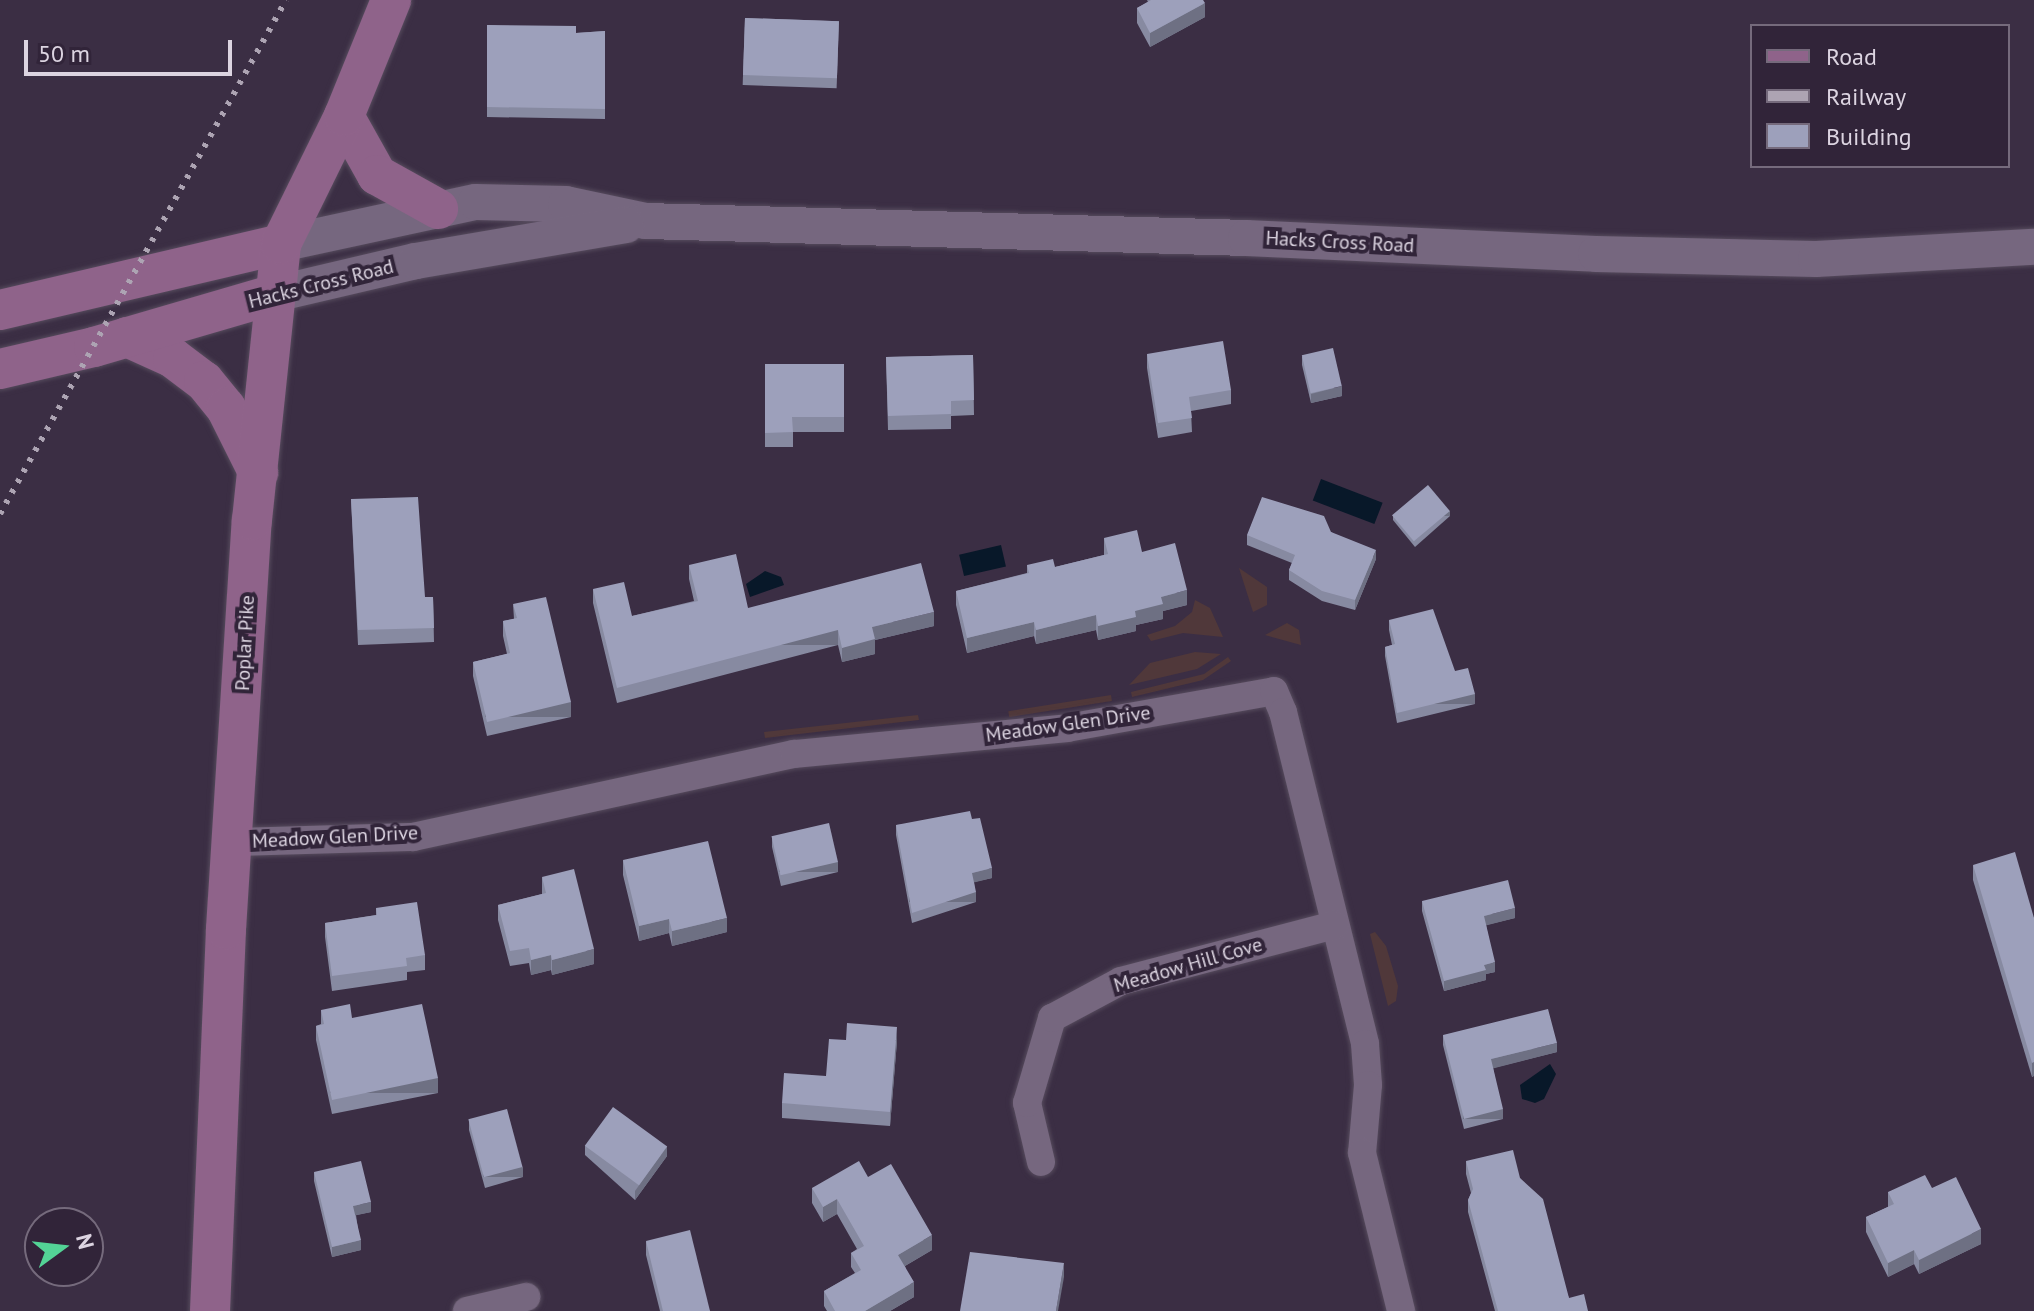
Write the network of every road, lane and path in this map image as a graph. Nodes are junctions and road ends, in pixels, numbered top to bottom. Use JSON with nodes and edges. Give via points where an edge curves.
{"nodes":[{"id":1,"x":391,"y":0,"type":"edge"},
{"id":2,"x":344,"y":116,"type":"junction"},
{"id":3,"x":438,"y":209,"type":"junction"},
{"id":4,"x":646,"y":221,"type":"junction"},
{"id":5,"x":281,"y":244,"type":"junction"},
{"id":6,"x":2034,"y":247,"type":"edge"},
{"id":7,"x":275,"y":294,"type":"junction"},
{"id":8,"x":0,"y":310,"type":"edge"},
{"id":9,"x":127,"y":337,"type":"junction"},
{"id":10,"x":0,"y":369,"type":"edge"},
{"id":11,"x":258,"y":472,"type":"junction"},
{"id":12,"x":233,"y":842,"type":"junction"},
{"id":13,"x":1335,"y":925,"type":"junction"},
{"id":14,"x":1041,"y":1162,"type":"dead end"},
{"id":15,"x":526,"y":1297,"type":"dead end"},
{"id":16,"x":210,"y":1311,"type":"edge"},
{"id":17,"x":467,"y":1311,"type":"edge"},
{"id":18,"x":1401,"y":1311,"type":"edge"}],
"edges":[{"from":1,"to":2,"type":"main road","name":"Poplar Pike"},
{"from":2,"to":3,"type":"main road","via":[[377,175]]},
{"from":2,"to":5,"type":"main road","name":"Poplar Pike"},
{"from":3,"to":4,"type":"street","name":"Hacks Cross Road","via":[[476,202],[566,204]]},
{"from":3,"to":5,"type":"street","name":"Hacks Cross Road"},
{"from":4,"to":6,"type":"street","name":"Hacks Cross Road","via":[[1816,259]]},
{"from":4,"to":7,"type":"street","name":"Hacks Cross Road","via":[[416,261]]},
{"from":5,"to":7,"type":"main road","name":"Poplar Pike"},
{"from":5,"to":8,"type":"main road","name":"Hacks Cross Road"},
{"from":7,"to":9,"type":"main road","name":"Hacks Cross Road"},
{"from":7,"to":11,"type":"main road","name":"Poplar Pike"},
{"from":9,"to":10,"type":"main road","name":"Hacks Cross Road"},
{"from":9,"to":11,"type":"main road","via":[[173,358],[204,381],[226,408]]},
{"from":11,"to":12,"type":"main road","name":"Poplar Pike"},
{"from":12,"to":13,"type":"street","name":"Meadow Glen Drive","via":[[413,837],[794,754],[1067,728],[1264,689],[1280,700]]},
{"from":12,"to":16,"type":"main road","name":"Poplar Pike"},
{"from":13,"to":14,"type":"street","name":"Meadow Hill Cove","via":[[1121,981],[1052,1018],[1027,1103]]},
{"from":13,"to":18,"type":"street","name":"Meadow Glen Drive","via":[[1368,1063],[1362,1153]]},
{"from":15,"to":17,"type":"street"}]}
